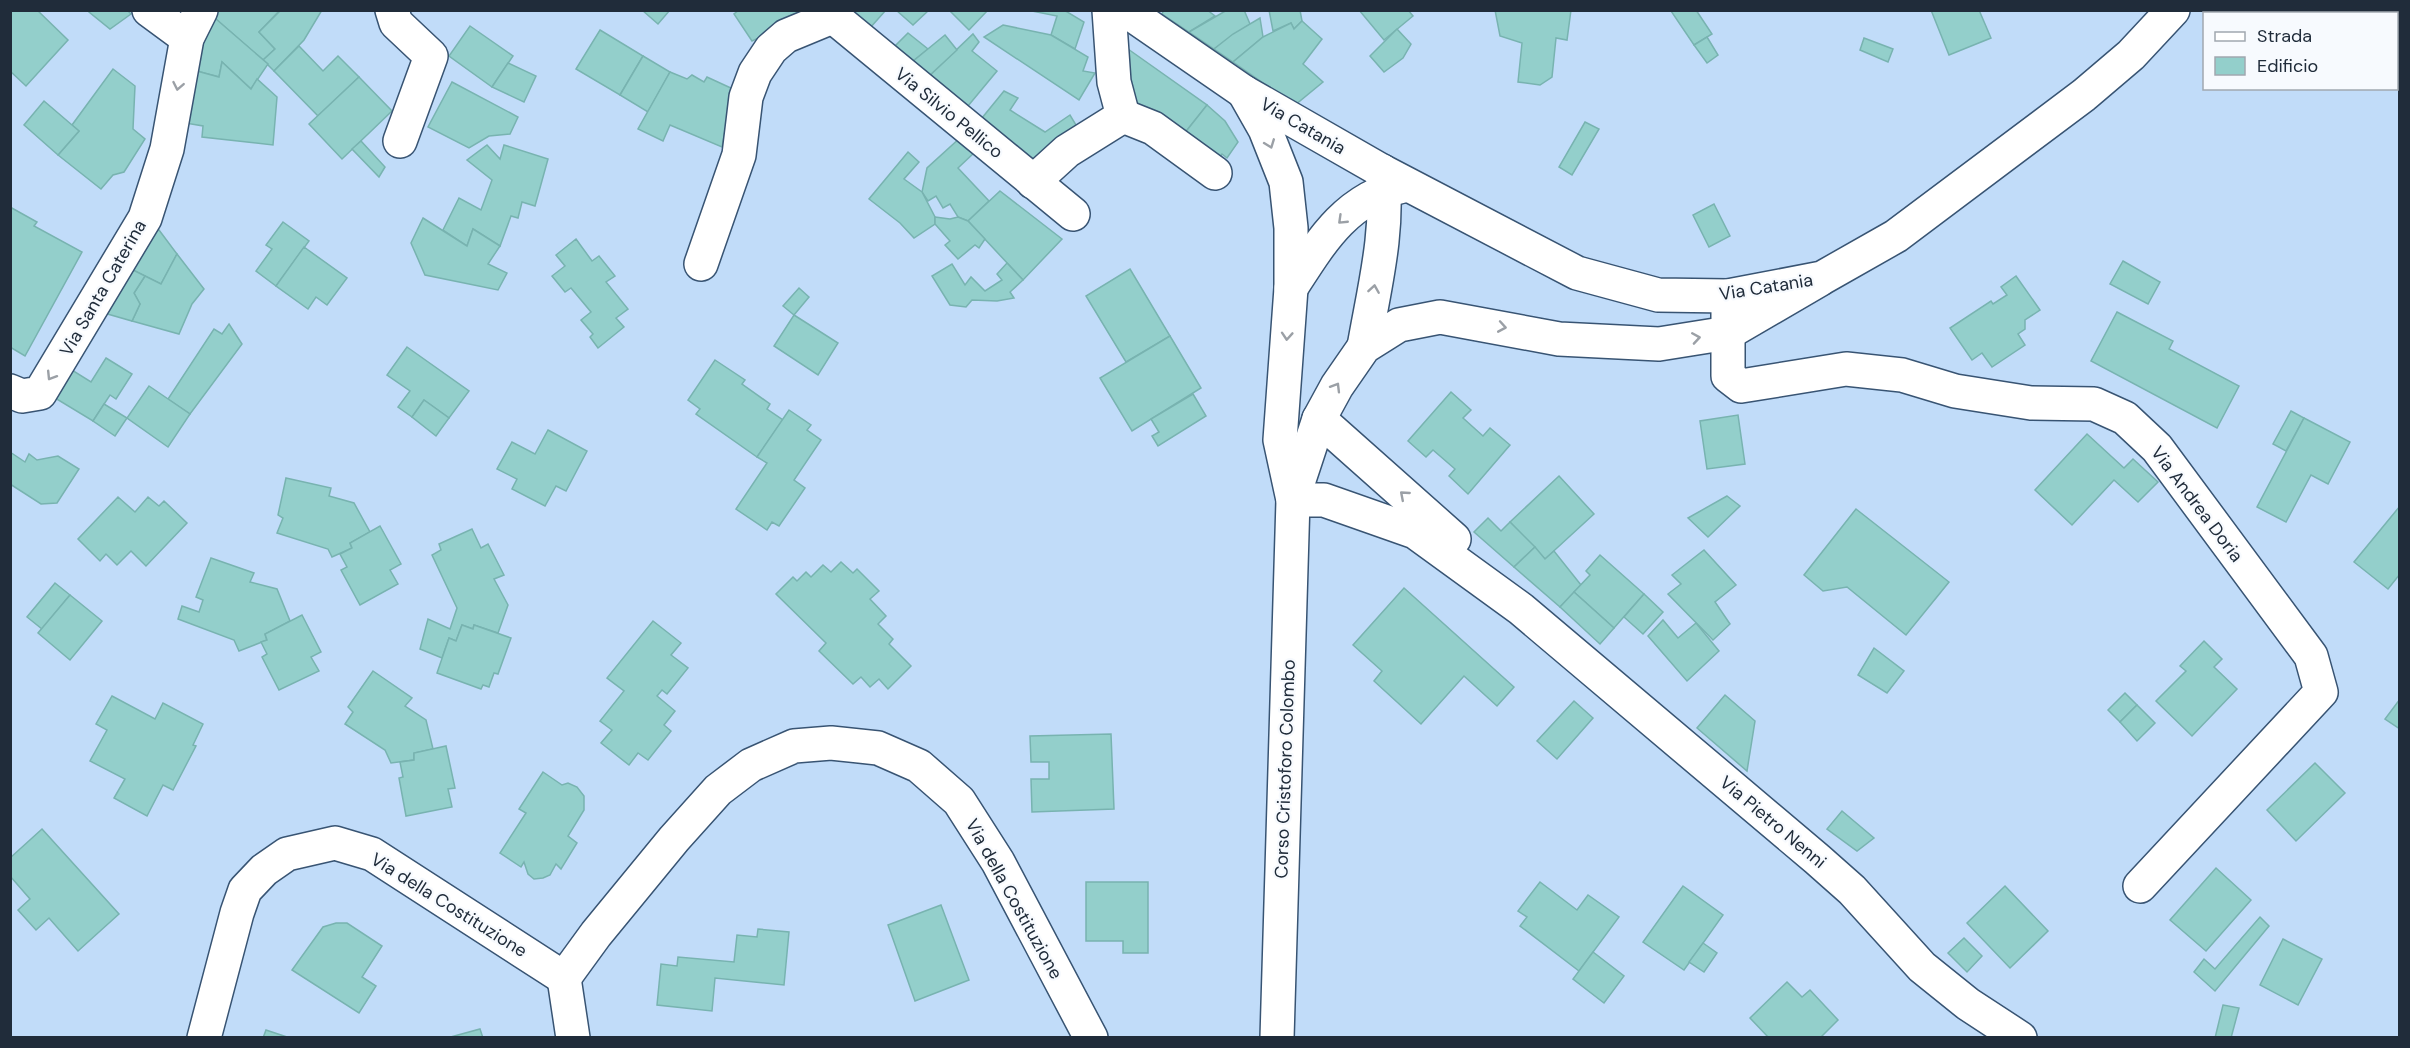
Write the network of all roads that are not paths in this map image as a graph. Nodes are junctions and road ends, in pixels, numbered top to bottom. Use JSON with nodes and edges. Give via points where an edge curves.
{"nodes":[{"id":1,"x":149,"y":10,"type":"edge"},
{"id":2,"x":392,"y":10,"type":"edge"},
{"id":3,"x":1109,"y":10,"type":"edge"},
{"id":4,"x":1125,"y":10,"type":"edge"},
{"id":5,"x":2173,"y":10,"type":"edge"},
{"id":6,"x":829,"y":14,"type":"edge"},
{"id":7,"x":194,"y":24,"type":"edge"},
{"id":8,"x":1244,"y":92,"type":"junction"},
{"id":9,"x":1123,"y":116,"type":"junction"},
{"id":10,"x":400,"y":141,"type":"dead end"},
{"id":11,"x":1215,"y":173,"type":"dead end"},
{"id":12,"x":1033,"y":182,"type":"junction"},
{"id":13,"x":1392,"y":182,"type":"junction"},
{"id":14,"x":1073,"y":214,"type":"dead end"},
{"id":15,"x":701,"y":264,"type":"dead end"},
{"id":16,"x":1822,"y":278,"type":"junction"},
{"id":17,"x":1291,"y":288,"type":"junction"},
{"id":18,"x":1728,"y":296,"type":"junction"},
{"id":19,"x":1728,"y":333,"type":"junction"},
{"id":20,"x":1364,"y":347,"type":"junction"},
{"id":21,"x":10,"y":391,"type":"edge"},
{"id":22,"x":1319,"y":419,"type":"junction"},
{"id":23,"x":1293,"y":500,"type":"junction"},
{"id":24,"x":1521,"y":609,"type":"junction"},
{"id":25,"x":2140,"y":886,"type":"dead end"},
{"id":26,"x":564,"y":978,"type":"junction"},
{"id":27,"x":204,"y":1038,"type":"edge"},
{"id":28,"x":573,"y":1038,"type":"edge"},
{"id":29,"x":1091,"y":1038,"type":"edge"},
{"id":30,"x":1277,"y":1038,"type":"edge"},
{"id":31,"x":2020,"y":1038,"type":"edge"}],
"edges":[{"from":1,"to":7,"type":"street"},
{"from":2,"to":10,"type":"street","via":[[396,24],[431,56]]},
{"from":3,"to":9,"type":"street","via":[[1114,82]]},
{"from":4,"to":8,"type":"street","name":"Via Catania"},
{"from":5,"to":16,"type":"street","name":"Via Catania","via":[[2131,55],[2084,95],[1896,236]]},
{"from":6,"to":12,"type":"street","name":"Via Silvio Pellico"},
{"from":6,"to":15,"type":"street","via":[[786,36],[754,73],[746,97],[739,155]]},
{"from":7,"to":21,"type":"street","name":"Via Santa Caterina","one_way":true,"via":[[167,149],[145,219],[40,393],[22,396]]},
{"from":8,"to":13,"type":"street","name":"Via Catania"},
{"from":8,"to":17,"type":"street","one_way":true,"via":[[1265,129],[1286,182],[1292,228]]},
{"from":9,"to":11,"type":"street","via":[[1153,128]]},
{"from":9,"to":12,"type":"street","via":[[1067,151]]},
{"from":12,"to":14,"type":"street","name":"Via Silvio Pellico"},
{"from":13,"to":17,"type":"street","one_way":true,"via":[[1359,204],[1324,236]]},
{"from":13,"to":18,"type":"street","name":"Via Catania","via":[[1577,273],[1658,296]]},
{"from":20,"to":13,"type":"street","one_way":true},
{"from":16,"to":18,"type":"street","name":"Via Catania"},
{"from":16,"to":19,"type":"street"},
{"from":17,"to":23,"type":"street","one_way":true,"via":[[1280,440]]},
{"from":18,"to":19,"type":"street","name":"Via Andrea Doria"},
{"from":20,"to":19,"type":"street","one_way":true,"via":[[1399,325],[1440,317],[1559,339],[1659,344]]},
{"from":19,"to":25,"type":"street","name":"Via Andrea Doria","via":[[1728,376],[1741,386],[1846,369],[1902,375],[1955,391],[2031,403],[2094,404],[2125,418],[2157,448],[2178,476],[2312,656],[2321,692]]},
{"from":22,"to":20,"type":"street","one_way":true},
{"from":22,"to":23,"type":"street"},
{"from":24,"to":22,"type":"street","one_way":true,"via":[[1447,531]]},
{"from":23,"to":24,"type":"street","via":[[1324,500],[1415,532]]},
{"from":23,"to":30,"type":"street","name":"Corso Cristoforo Colombo"},
{"from":24,"to":31,"type":"street","name":"Via Pietro Nenni","via":[[1852,890],[1922,967]]},
{"from":26,"to":27,"type":"street","name":"Via della Costituzione","via":[[372,854],[334,843],[287,854],[245,890]]},
{"from":26,"to":28,"type":"street"},
{"from":26,"to":29,"type":"street","name":"Via della Costituzione","via":[[674,839],[718,790],[751,765],[794,746],[831,743],[878,748],[920,766],[958,801],[998,862]]}]}
